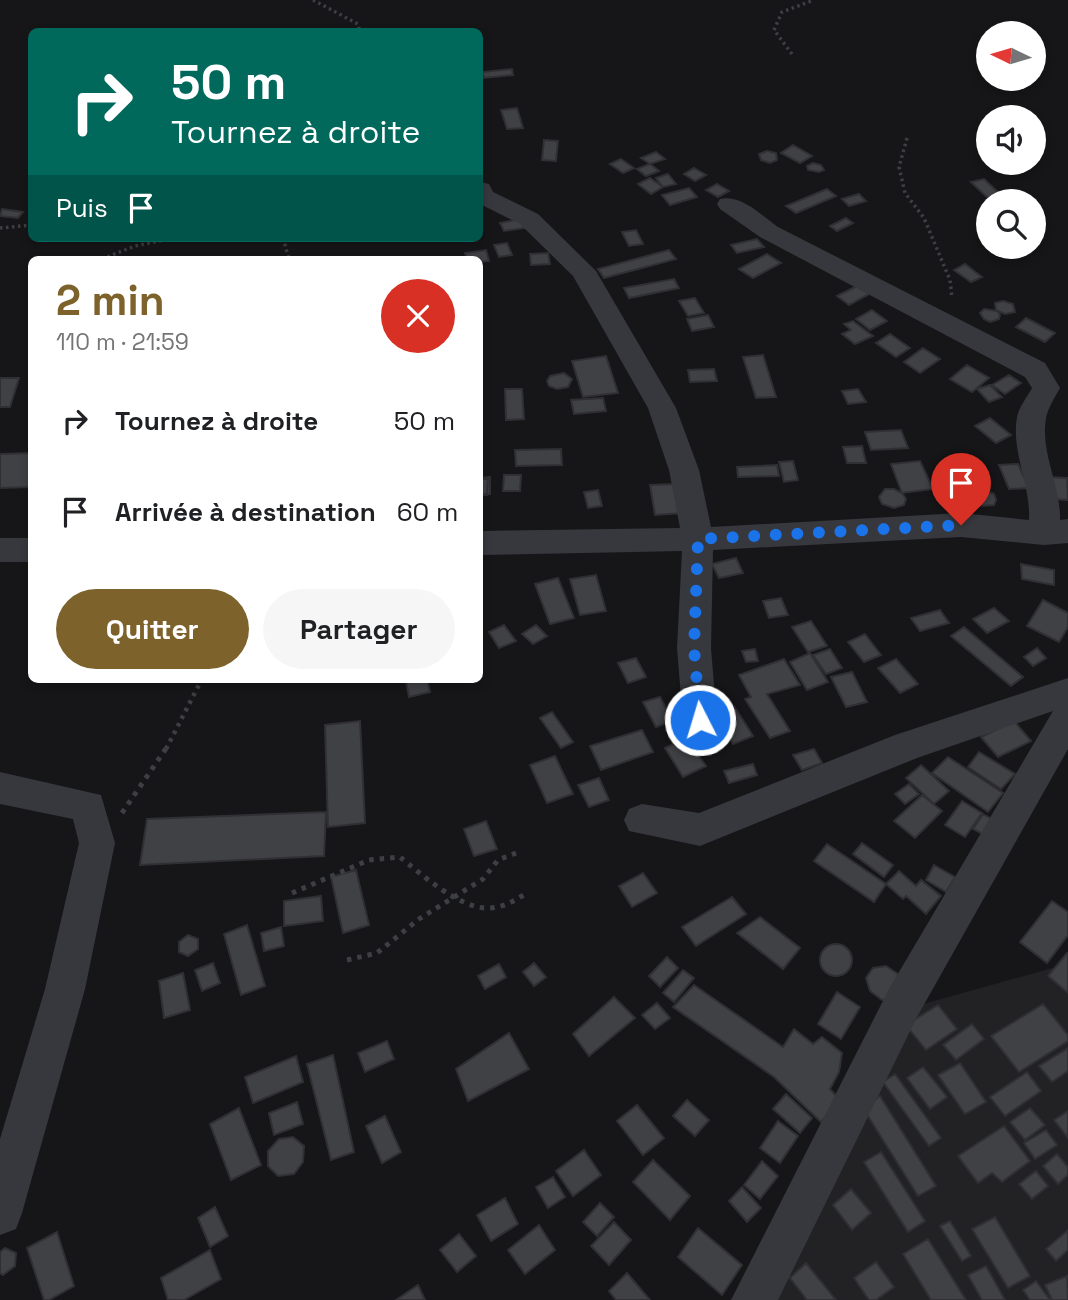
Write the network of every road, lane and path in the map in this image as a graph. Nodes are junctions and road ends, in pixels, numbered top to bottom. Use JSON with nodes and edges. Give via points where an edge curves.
{"nodes":[{"id":1,"x":313,"y":0,"type":"edge"},
{"id":2,"x":814,"y":0,"type":"edge"},
{"id":3,"x":359,"y":28,"type":"edge"},
{"id":4,"x":792,"y":54,"type":"dead end"},
{"id":5,"x":907,"y":138,"type":"dead end"},
{"id":6,"x":483,"y":196,"type":"edge"},
{"id":7,"x":729,"y":204,"type":"dead end"},
{"id":8,"x":28,"y":225,"type":"edge"},
{"id":9,"x":0,"y":228,"type":"edge"},
{"id":10,"x":154,"y":242,"type":"edge"},
{"id":11,"x":110,"y":256,"type":"edge"},
{"id":12,"x":947,"y":324,"type":"junction"},
{"id":13,"x":1056,"y":532,"type":"edge"},
{"id":14,"x":698,"y":539,"type":"junction"},
{"id":15,"x":483,"y":542,"type":"edge"},
{"id":16,"x":0,"y":550,"type":"edge"},
{"id":17,"x":28,"y":550,"type":"edge"},
{"id":18,"x":200,"y":683,"type":"edge"},
{"id":19,"x":1068,"y":692,"type":"edge"},
{"id":20,"x":1068,"y":717,"type":"edge"},
{"id":21,"x":700,"y":720,"type":"dead end"},
{"id":22,"x":0,"y":788,"type":"edge"},
{"id":23,"x":642,"y":820,"type":"dead end"},
{"id":24,"x":97,"y":844,"type":"junction"},
{"id":25,"x":516,"y":853,"type":"dead end"},
{"id":26,"x":528,"y":892,"type":"dead end"},
{"id":27,"x":292,"y":893,"type":"dead end"},
{"id":28,"x":458,"y":897,"type":"junction"},
{"id":29,"x":348,"y":960,"type":"dead end"},
{"id":30,"x":0,"y":1213,"type":"edge"},
{"id":31,"x":754,"y":1300,"type":"edge"}],
"edges":[{"from":1,"to":3,"type":"path"},
{"from":2,"to":4,"type":"path","via":[[782,12],[774,30]]},
{"from":5,"to":12,"type":"path","via":[[899,167],[905,193],[924,218],[950,280],[953,296]]},
{"from":6,"to":14,"type":"street","via":[[529,219],[583,271],[662,408],[684,470]]},
{"from":7,"to":12,"type":"street","via":[[769,232]]},
{"from":8,"to":9,"type":"path"},
{"from":10,"to":11,"type":"path"},
{"from":12,"to":13,"type":"street","via":[[1035,370],[1046,388],[1032,415],[1030,446]]},
{"from":13,"to":14,"type":"street","via":[[961,525]]},
{"from":14,"to":15,"type":"street"},
{"from":14,"to":21,"type":"street","via":[[694,648]]},
{"from":16,"to":17,"type":"street"},
{"from":18,"to":24,"type":"path","via":[[172,740],[132,802]]},
{"from":19,"to":23,"type":"street","via":[[907,746],[700,830]]},
{"from":20,"to":31,"type":"street","via":[[903,1003]]},
{"from":22,"to":24,"type":"street","via":[[88,806]]},
{"from":24,"to":30,"type":"street","via":[[65,989]]},
{"from":25,"to":28,"type":"path","via":[[498,860],[483,879]]},
{"from":26,"to":28,"type":"path","via":[[510,904],[480,908]]},
{"from":27,"to":28,"type":"path","via":[[369,860],[400,857]]},
{"from":28,"to":29,"type":"path","via":[[419,919],[377,953]]}]}
